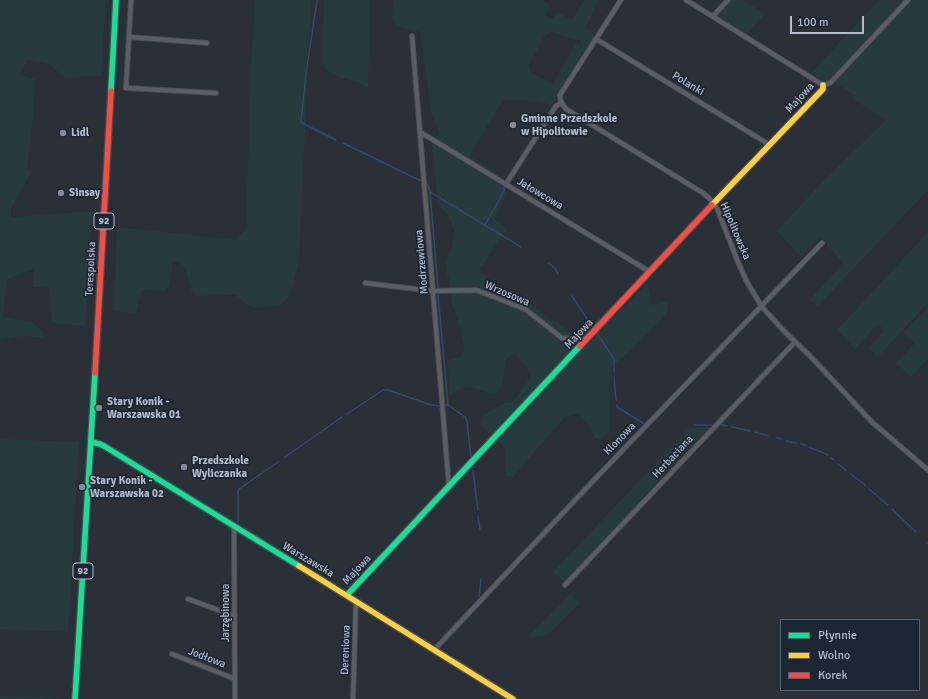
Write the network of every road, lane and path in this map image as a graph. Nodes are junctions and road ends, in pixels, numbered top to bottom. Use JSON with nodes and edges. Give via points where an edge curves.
{"nodes":[{"id":1,"x":116,"y":0,"type":"edge"},
{"id":2,"x":131,"y":0,"type":"edge"},
{"id":3,"x":621,"y":0,"type":"edge"},
{"id":4,"x":686,"y":0,"type":"edge"},
{"id":5,"x":728,"y":0,"type":"edge"},
{"id":6,"x":908,"y":0,"type":"edge"},
{"id":7,"x":713,"y":16,"type":"junction"},
{"id":8,"x":412,"y":36,"type":"dead end"},
{"id":9,"x":129,"y":37,"type":"junction"},
{"id":10,"x":596,"y":39,"type":"junction"},
{"id":11,"x":207,"y":43,"type":"dead end"},
{"id":12,"x":823,"y":85,"type":"junction"},
{"id":13,"x":216,"y":93,"type":"dead end"},
{"id":14,"x":561,"y":103,"type":"junction"},
{"id":15,"x":420,"y":132,"type":"junction"},
{"id":16,"x":770,"y":144,"type":"junction"},
{"id":17,"x":506,"y":184,"type":"junction"},
{"id":18,"x":714,"y":203,"type":"junction"},
{"id":19,"x":822,"y":243,"type":"dead end"},
{"id":20,"x":650,"y":272,"type":"junction"},
{"id":21,"x":365,"y":284,"type":"dead end"},
{"id":22,"x":433,"y":291,"type":"junction"},
{"id":23,"x":762,"y":307,"type":"junction"},
{"id":24,"x":590,"y":337,"type":"junction"},
{"id":25,"x":795,"y":342,"type":"junction"},
{"id":26,"x":90,"y":442,"type":"junction"},
{"id":27,"x":928,"y":470,"type":"edge"},
{"id":28,"x":449,"y":487,"type":"junction"},
{"id":29,"x":234,"y":527,"type":"junction"},
{"id":30,"x":566,"y":585,"type":"dead end"},
{"id":31,"x":347,"y":595,"type":"junction"},
{"id":32,"x":188,"y":599,"type":"dead end"},
{"id":33,"x":356,"y":602,"type":"junction"},
{"id":34,"x":235,"y":616,"type":"junction"},
{"id":35,"x":434,"y":650,"type":"junction"},
{"id":36,"x":172,"y":654,"type":"dead end"},
{"id":37,"x":235,"y":679,"type":"junction"},
{"id":38,"x":75,"y":699,"type":"edge"},
{"id":39,"x":235,"y":699,"type":"edge"},
{"id":40,"x":353,"y":699,"type":"edge"},
{"id":41,"x":512,"y":699,"type":"edge"}],
"edges":[{"from":1,"to":26,"type":"street","name":"Terespolska","number":"92"},
{"from":2,"to":9,"type":"street"},
{"from":3,"to":10,"type":"street"},
{"from":4,"to":7,"type":"street"},
{"from":5,"to":7,"type":"street"},
{"from":6,"to":12,"type":"street","via":[[830,83]]},
{"from":7,"to":12,"type":"street"},
{"from":8,"to":15,"type":"street","name":"Modrzewiowa"},
{"from":9,"to":11,"type":"street"},
{"from":9,"to":13,"type":"street","via":[[126,88]]},
{"from":10,"to":14,"type":"street","via":[[560,95]]},
{"from":10,"to":16,"type":"street","name":"Polanki"},
{"from":12,"to":16,"type":"street","name":"Majowa","via":[[823,89]]},
{"from":14,"to":17,"type":"street","via":[[556,106]]},
{"from":14,"to":18,"type":"street","name":"Hipolitowska","via":[[566,110],[703,192]]},
{"from":15,"to":17,"type":"street","name":"Jałowcowa"},
{"from":15,"to":22,"type":"street","name":"Modrzewiowa"},
{"from":16,"to":18,"type":"street","name":"Majowa"},
{"from":17,"to":20,"type":"street","name":"Jałowcowa"},
{"from":18,"to":20,"type":"street","name":"Majowa"},
{"from":18,"to":23,"type":"street","name":"Hipolitowska","via":[[747,282]]},
{"from":19,"to":23,"type":"street","name":"Klonowa"},
{"from":20,"to":24,"type":"street","name":"Majowa"},
{"from":21,"to":22,"type":"street","name":"Wrzosowa"},
{"from":22,"to":24,"type":"street","name":"Wrzosowa","via":[[476,290],[525,309],[562,338],[579,340]]},
{"from":22,"to":28,"type":"street","name":"Modrzewiowa"},
{"from":23,"to":25,"type":"street","name":"Hipolitowska"},
{"from":23,"to":35,"type":"street","name":"Klonowa"},
{"from":24,"to":28,"type":"street","name":"Majowa"},
{"from":25,"to":27,"type":"street","name":"Hipolitowska","via":[[872,422]]},
{"from":25,"to":30,"type":"street","name":"Herbaciana"},
{"from":26,"to":29,"type":"street","name":"Warszawska","via":[[100,444]]},
{"from":26,"to":38,"type":"street","number":"92"},
{"from":28,"to":31,"type":"street","name":"Majowa"},
{"from":29,"to":31,"type":"street","name":"Warszawska"},
{"from":29,"to":34,"type":"street","name":"Jarzębinowa"},
{"from":31,"to":33,"type":"street","name":"Warszawska"},
{"from":32,"to":34,"type":"street"},
{"from":33,"to":35,"type":"street","name":"Warszawska"},
{"from":33,"to":40,"type":"street","name":"Dereniowa"},
{"from":34,"to":37,"type":"street","name":"Jarzębinowa"},
{"from":35,"to":41,"type":"street","name":"Warszawska"},
{"from":36,"to":37,"type":"street","name":"Jodłowa"},
{"from":37,"to":39,"type":"street","name":"Jarzębinowa"}]}
